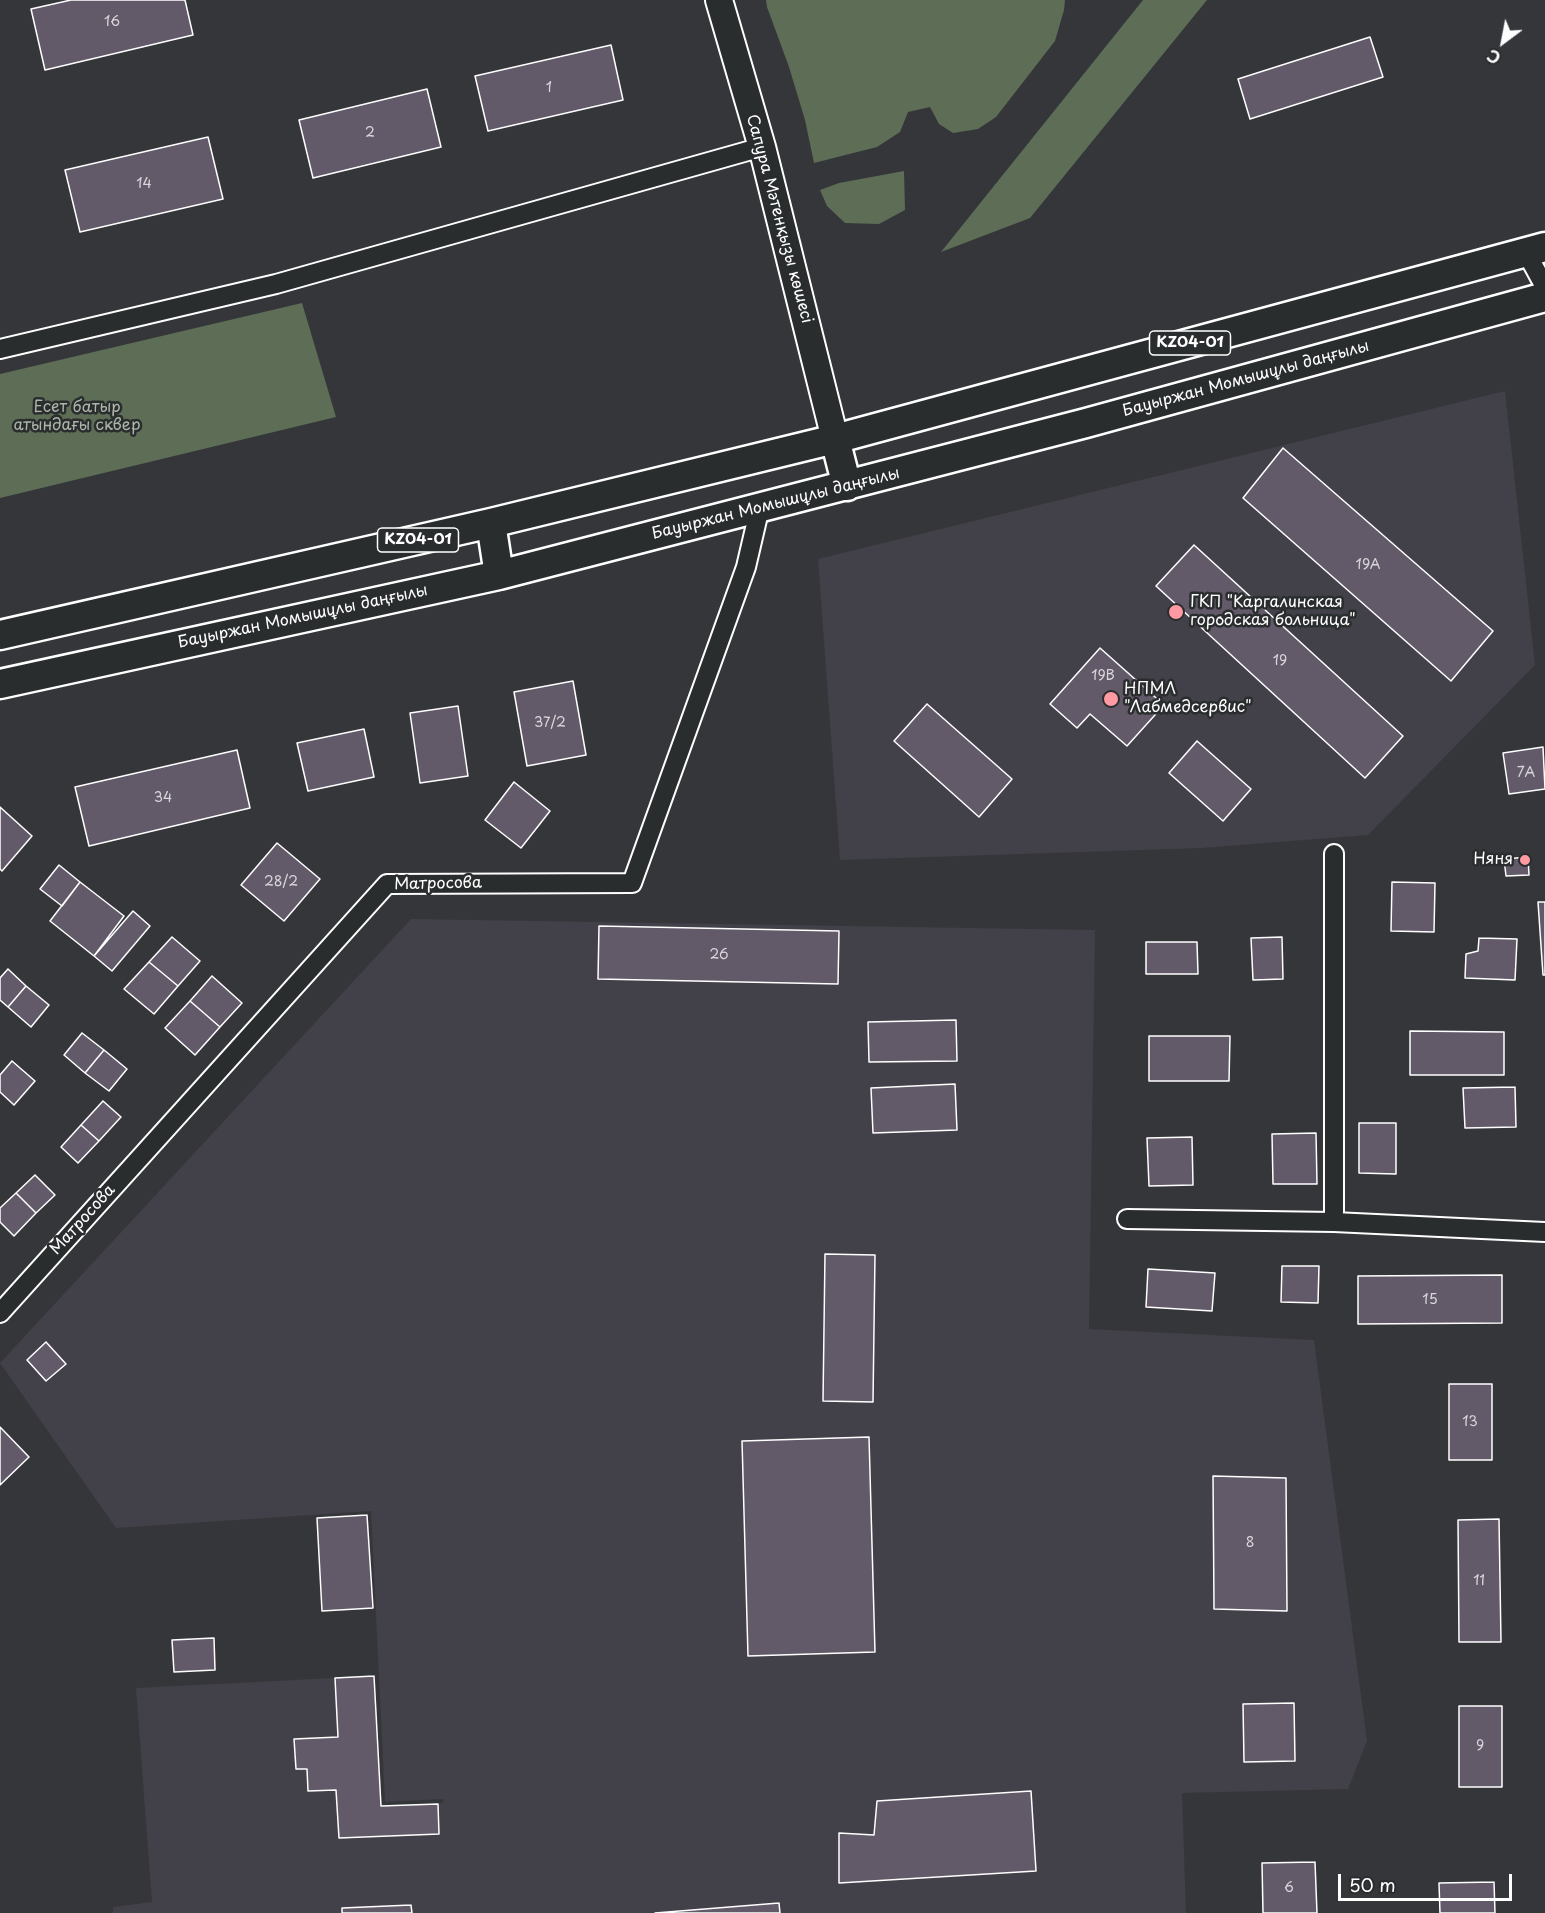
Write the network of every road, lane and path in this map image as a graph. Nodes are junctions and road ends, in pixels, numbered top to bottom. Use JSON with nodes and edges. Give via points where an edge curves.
{"nodes":[{"id":1,"x":719,"y":0,"type":"edge"},
{"id":2,"x":762,"y":147,"type":"junction"},
{"id":3,"x":1535,"y":250,"type":"edge"},
{"id":4,"x":1545,"y":287,"type":"edge"},
{"id":5,"x":1545,"y":297,"type":"edge"},
{"id":6,"x":0,"y":349,"type":"edge"},
{"id":7,"x":835,"y":439,"type":"junction"},
{"id":8,"x":847,"y":486,"type":"junction"},
{"id":9,"x":760,"y":507,"type":"junction"},
{"id":10,"x":491,"y":523,"type":"junction"},
{"id":11,"x":500,"y":574,"type":"junction"},
{"id":12,"x":0,"y":635,"type":"edge"},
{"id":13,"x":0,"y":684,"type":"edge"},
{"id":14,"x":1334,"y":854,"type":"dead end"},
{"id":15,"x":1127,"y":1219,"type":"dead end"},
{"id":16,"x":1334,"y":1222,"type":"junction"},
{"id":17,"x":1545,"y":1232,"type":"edge"},
{"id":18,"x":0,"y":1313,"type":"edge"}],
"edges":[{"from":1,"to":2,"type":"street","name":"Сапура Мәтенқызы көшесі"},
{"from":2,"to":6,"type":"street","via":[[276,284]]},
{"from":2,"to":7,"type":"street","name":"Сапура Мәтенқызы көшесі"},
{"from":3,"to":4,"type":"street"},
{"from":3,"to":7,"type":"main road","number":"KZ04-01"},
{"from":5,"to":8,"type":"main road","name":"Бауыржан Момышұлы даңғылы"},
{"from":7,"to":8,"type":"main road"},
{"from":7,"to":10,"type":"main road","number":"KZ04-01"},
{"from":8,"to":9,"type":"main road","name":"Бауыржан Момышұлы даңғылы"},
{"from":9,"to":11,"type":"main road","name":"Бауыржан Момышұлы даңғылы"},
{"from":9,"to":18,"type":"street","name":"Матросова","via":[[746,567],[632,884],[387,884]]},
{"from":10,"to":11,"type":"main road"},
{"from":10,"to":12,"type":"main road","number":"KZ04-01"},
{"from":11,"to":13,"type":"main road","name":"Бауыржан Момышұлы даңғылы"},
{"from":14,"to":16,"type":"street"},
{"from":15,"to":16,"type":"street"},
{"from":16,"to":17,"type":"street"}]}
